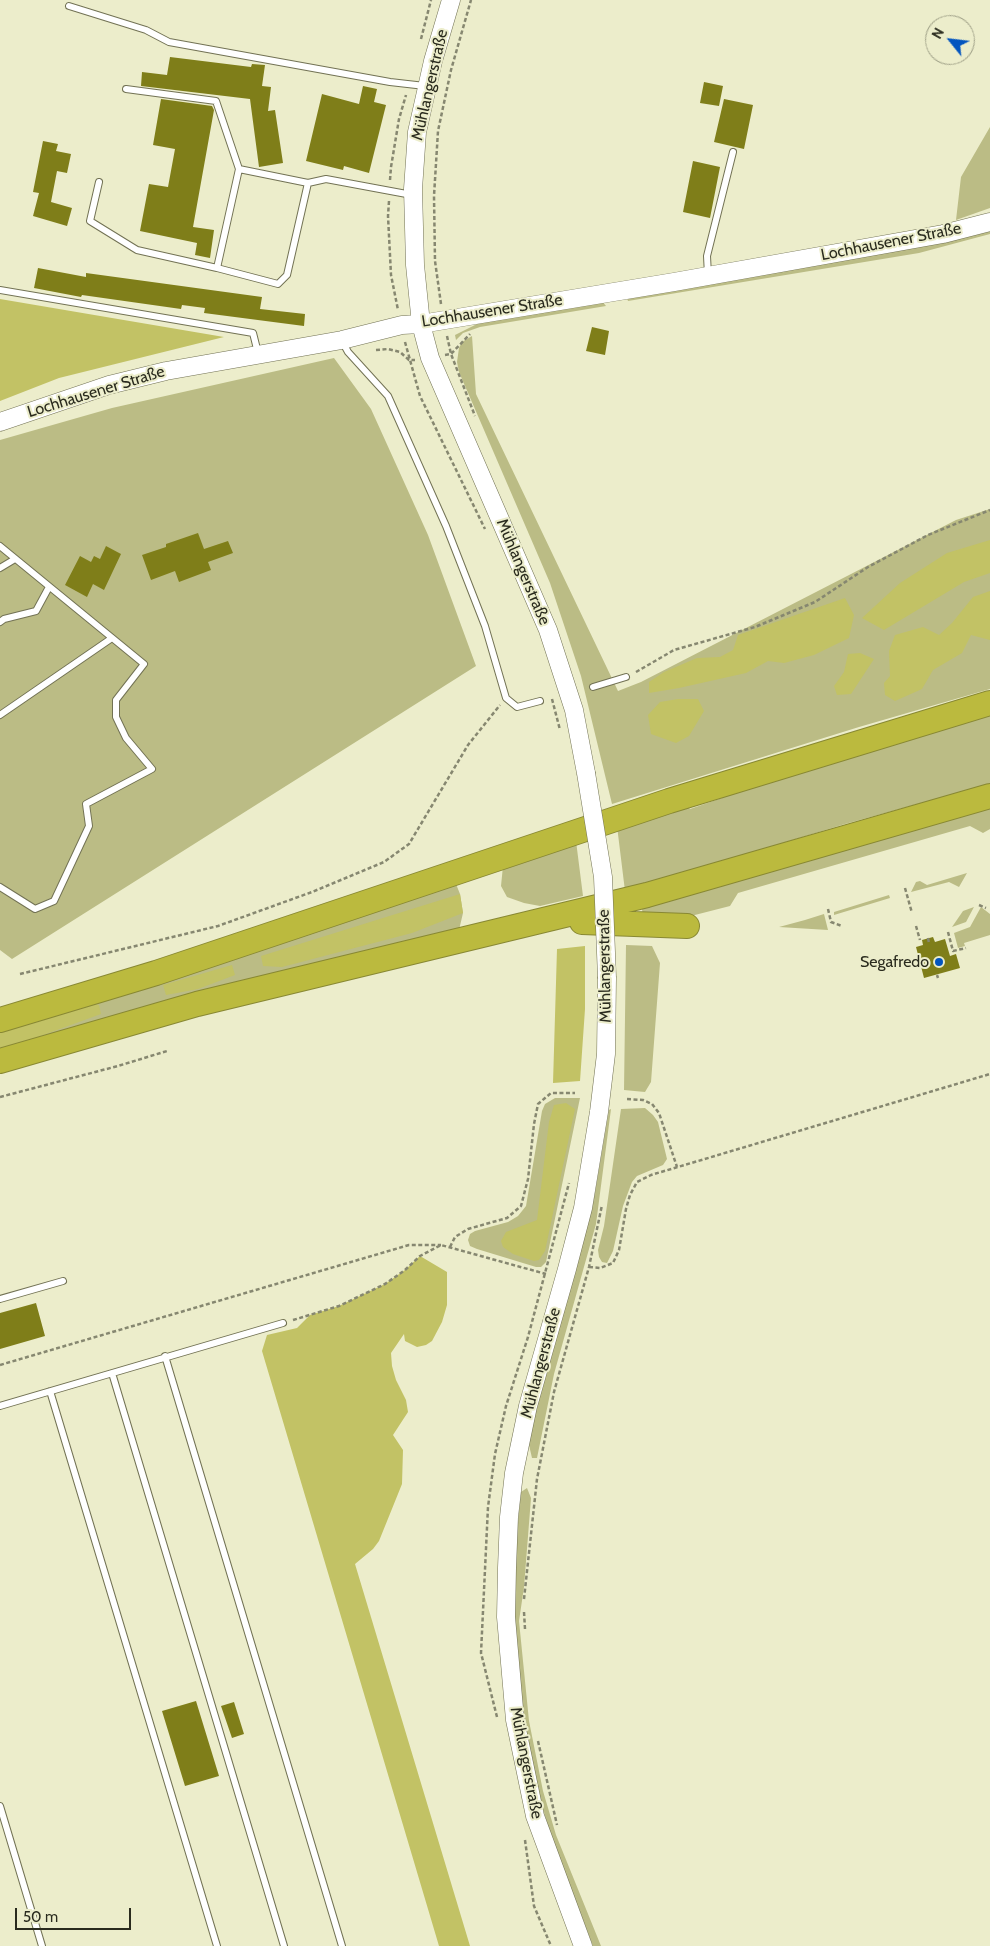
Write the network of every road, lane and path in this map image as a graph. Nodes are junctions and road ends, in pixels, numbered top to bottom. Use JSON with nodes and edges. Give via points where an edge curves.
{"nodes":[{"id":1,"x":451,"y":0,"type":"edge"},
{"id":2,"x":471,"y":0,"type":"edge"},
{"id":3,"x":69,"y":6,"type":"dead end"},
{"id":4,"x":428,"y":87,"type":"junction"},
{"id":5,"x":126,"y":89,"type":"dead end"},
{"id":6,"x":733,"y":152,"type":"dead end"},
{"id":7,"x":239,"y":169,"type":"junction"},
{"id":8,"x":99,"y":182,"type":"dead end"},
{"id":9,"x":308,"y":183,"type":"junction"},
{"id":10,"x":413,"y":195,"type":"junction"},
{"id":11,"x":990,"y":222,"type":"edge"},
{"id":12,"x":217,"y":268,"type":"junction"},
{"id":13,"x":708,"y":276,"type":"junction"},
{"id":14,"x":0,"y":290,"type":"edge"},
{"id":15,"x":443,"y":319,"type":"junction"},
{"id":16,"x":421,"y":324,"type":"junction"},
{"id":17,"x":402,"y":325,"type":"junction"},
{"id":18,"x":345,"y":346,"type":"junction"},
{"id":19,"x":259,"y":354,"type":"junction"},
{"id":20,"x":451,"y":354,"type":"dead end"},
{"id":21,"x":430,"y":358,"type":"junction"},
{"id":22,"x":410,"y":360,"type":"junction"},
{"id":23,"x":0,"y":422,"type":"edge"},
{"id":24,"x":990,"y":510,"type":"edge"},
{"id":25,"x":485,"y":530,"type":"dead end"},
{"id":26,"x":0,"y":546,"type":"edge"},
{"id":27,"x":15,"y":558,"type":"junction"},
{"id":28,"x":0,"y":568,"type":"edge"},
{"id":29,"x":50,"y":587,"type":"junction"},
{"id":30,"x":0,"y":622,"type":"edge"},
{"id":31,"x":112,"y":638,"type":"junction"},
{"id":32,"x":626,"y":677,"type":"joint"},
{"id":33,"x":593,"y":687,"type":"dead end"},
{"id":34,"x":506,"y":698,"type":"junction"},
{"id":35,"x":551,"y":698,"type":"dead end"},
{"id":36,"x":540,"y":701,"type":"dead end"},
{"id":37,"x":990,"y":703,"type":"edge"},
{"id":38,"x":0,"y":715,"type":"edge"},
{"id":39,"x":560,"y":733,"type":"dead end"},
{"id":40,"x":990,"y":796,"type":"edge"},
{"id":41,"x":0,"y":887,"type":"edge"},
{"id":42,"x":905,"y":888,"type":"dead end"},
{"id":43,"x":979,"y":905,"type":"dead end"},
{"id":44,"x":986,"y":908,"type":"dead end"},
{"id":45,"x":828,"y":909,"type":"dead end"},
{"id":46,"x":912,"y":913,"type":"dead end"},
{"id":47,"x":542,"y":920,"type":"junction"},
{"id":48,"x":687,"y":926,"type":"dead end"},
{"id":49,"x":842,"y":926,"type":"dead end"},
{"id":50,"x":916,"y":926,"type":"dead end"},
{"id":51,"x":948,"y":932,"type":"dead end"},
{"id":52,"x":928,"y":938,"type":"dead end"},
{"id":53,"x":920,"y":940,"type":"dead end"},
{"id":54,"x":929,"y":943,"type":"dead end"},
{"id":55,"x":966,"y":948,"type":"dead end"},
{"id":56,"x":948,"y":950,"type":"dead end"},
{"id":57,"x":954,"y":951,"type":"junction"},
{"id":58,"x":20,"y":974,"type":"dead end"},
{"id":59,"x":0,"y":1020,"type":"edge"},
{"id":60,"x":167,"y":1051,"type":"dead end"},
{"id":61,"x":0,"y":1061,"type":"edge"},
{"id":62,"x":990,"y":1074,"type":"edge"},
{"id":63,"x":575,"y":1093,"type":"dead end"},
{"id":64,"x":0,"y":1098,"type":"edge"},
{"id":65,"x":627,"y":1099,"type":"dead end"},
{"id":66,"x":677,"y":1167,"type":"junction"},
{"id":67,"x":571,"y":1174,"type":"dead end"},
{"id":68,"x":441,"y":1245,"type":"junction"},
{"id":69,"x":450,"y":1247,"type":"junction"},
{"id":70,"x":64,"y":1281,"type":"dead end"},
{"id":71,"x":0,"y":1299,"type":"edge"},
{"id":72,"x":283,"y":1322,"type":"joint"},
{"id":73,"x":165,"y":1356,"type":"junction"},
{"id":74,"x":0,"y":1365,"type":"edge"},
{"id":75,"x":112,"y":1373,"type":"junction"},
{"id":76,"x":50,"y":1390,"type":"junction"},
{"id":77,"x":0,"y":1406,"type":"edge"},
{"id":78,"x":526,"y":1634,"type":"dead end"},
{"id":79,"x":537,"y":1738,"type":"dead end"},
{"id":80,"x":0,"y":1806,"type":"edge"},
{"id":81,"x":559,"y":1833,"type":"dead end"},
{"id":82,"x":42,"y":1946,"type":"edge"},
{"id":83,"x":217,"y":1946,"type":"edge"},
{"id":84,"x":284,"y":1946,"type":"edge"},
{"id":85,"x":342,"y":1946,"type":"edge"},
{"id":86,"x":583,"y":1946,"type":"edge"}],
"edges":[{"from":1,"to":4,"type":"main road","name":"Mühlangerstraße"},
{"from":2,"to":15,"type":"path","via":[[438,131],[435,261]]},
{"from":3,"to":4,"type":"lane","via":[[146,30],[169,42]]},
{"from":4,"to":10,"type":"main road","name":"Mühlangerstraße","via":[[417,132]]},
{"from":5,"to":7,"type":"lane","via":[[216,100]]},
{"from":6,"to":13,"type":"lane","via":[[708,256]]},
{"from":7,"to":9,"type":"lane"},
{"from":7,"to":12,"type":"lane"},
{"from":8,"to":12,"type":"lane","via":[[90,221],[137,250]]},
{"from":9,"to":10,"type":"lane","via":[[326,179]]},
{"from":9,"to":12,"type":"lane","via":[[287,275],[278,284]]},
{"from":10,"to":16,"type":"main road","name":"Mühlangerstraße"},
{"from":11,"to":13,"type":"main road","name":"Lochhausener Straße","via":[[943,234]]},
{"from":13,"to":15,"type":"main road","name":"Lochhausener Straße"},
{"from":14,"to":19,"type":"lane","via":[[253,333]]},
{"from":15,"to":16,"type":"main road","name":"Lochhausener Straße"},
{"from":16,"to":17,"type":"main road","name":"Lochhausener Straße"},
{"from":16,"to":21,"type":"main road","name":"Mühlangerstraße"},
{"from":17,"to":18,"type":"main road","name":"Lochhausener Straße"},
{"from":17,"to":22,"type":"path"},
{"from":18,"to":19,"type":"main road","name":"Lochhausener Straße"},
{"from":18,"to":22,"type":"path","via":[[388,349],[400,352]]},
{"from":18,"to":34,"type":"lane","via":[[388,396],[446,526],[485,626]]},
{"from":19,"to":23,"type":"main road","name":"Lochhausener Straße","via":[[109,385]]},
{"from":20,"to":21,"type":"path"},
{"from":21,"to":22,"type":"path"},
{"from":21,"to":86,"type":"main road","name":"Mühlangerstraße","bridge":true,"via":[[548,630],[574,710],[603,878],[606,1054],[599,1112],[583,1208],[528,1406],[514,1473],[506,1568],[506,1617],[515,1720],[535,1816]]},
{"from":22,"to":25,"type":"path","via":[[420,396]]},
{"from":24,"to":32,"type":"path","via":[[928,535],[868,567],[815,602],[755,627],[674,650]]},
{"from":26,"to":27,"type":"lane"},
{"from":27,"to":28,"type":"lane"},
{"from":27,"to":29,"type":"lane"},
{"from":29,"to":30,"type":"lane","via":[[36,611]]},
{"from":29,"to":31,"type":"lane"},
{"from":31,"to":38,"type":"lane"},
{"from":31,"to":41,"type":"lane","via":[[144,664],[116,700],[116,716],[126,738],[152,769],[86,804],[89,826],[54,901],[35,909]]},
{"from":32,"to":33,"type":"lane"},
{"from":34,"to":36,"type":"lane","via":[[517,707]]},
{"from":34,"to":58,"type":"path","via":[[468,746],[409,844],[384,862],[218,926]]},
{"from":35,"to":39,"type":"path"},
{"from":37,"to":59,"type":"highway","via":[[669,800],[156,973]]},
{"from":40,"to":47,"type":"highway","via":[[647,895]]},
{"from":42,"to":46,"type":"path"},
{"from":43,"to":44,"type":"path"},
{"from":45,"to":49,"type":"path","via":[[831,922]]},
{"from":47,"to":48,"type":"highway"},
{"from":47,"to":61,"type":"highway","via":[[197,1004]]},
{"from":50,"to":53,"type":"path"},
{"from":51,"to":57,"type":"path"},
{"from":52,"to":54,"type":"path"},
{"from":55,"to":57,"type":"path"},
{"from":56,"to":57,"type":"path"},
{"from":60,"to":64,"type":"path"},
{"from":62,"to":66,"type":"path"},
{"from":63,"to":69,"type":"path","via":[[551,1093],[538,1104],[521,1206],[507,1218],[468,1229],[455,1237]]},
{"from":65,"to":66,"type":"path","via":[[643,1100],[652,1104],[659,1113]]},
{"from":66,"to":78,"type":"path","via":[[637,1182],[630,1195],[619,1250],[612,1263],[600,1268],[589,1267],[554,1392],[537,1479],[524,1605]]},
{"from":67,"to":69,"type":"path","via":[[546,1274]]},
{"from":68,"to":69,"type":"path"},
{"from":68,"to":72,"type":"path","via":[[420,1256],[385,1284],[339,1306]]},
{"from":68,"to":74,"type":"path","via":[[409,1244]]},
{"from":70,"to":71,"type":"lane"},
{"from":72,"to":73,"type":"lane"},
{"from":73,"to":75,"type":"lane"},
{"from":73,"to":85,"type":"lane"},
{"from":75,"to":76,"type":"lane"},
{"from":75,"to":84,"type":"lane"},
{"from":76,"to":77,"type":"lane"},
{"from":76,"to":83,"type":"lane"},
{"from":79,"to":81,"type":"path"},
{"from":80,"to":82,"type":"lane"}]}
